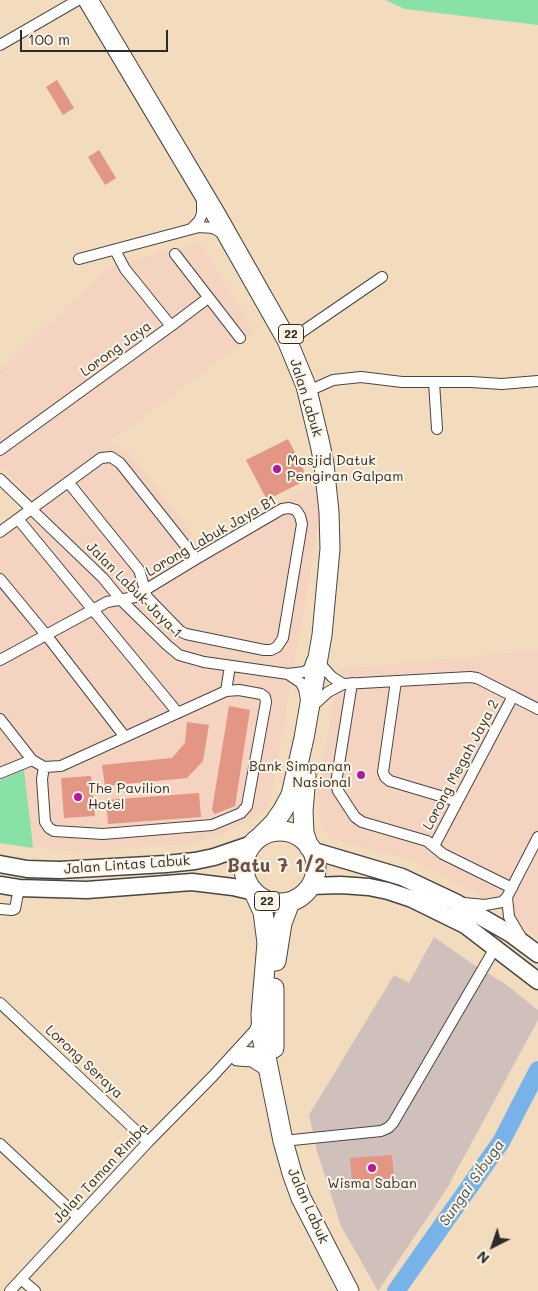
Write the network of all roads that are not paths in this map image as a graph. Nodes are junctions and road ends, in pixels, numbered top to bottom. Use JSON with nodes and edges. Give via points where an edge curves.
{"nodes":[{"id":1,"x":78,"y":0,"type":"edge"},
{"id":2,"x":88,"y":0,"type":"edge"},
{"id":3,"x":95,"y":0,"type":"edge"},
{"id":4,"x":0,"y":45,"type":"edge"},
{"id":5,"x":200,"y":188,"type":"junction"},
{"id":6,"x":191,"y":230,"type":"junction"},
{"id":7,"x":230,"y":240,"type":"junction"},
{"id":8,"x":115,"y":250,"type":"junction"},
{"id":9,"x":175,"y":254,"type":"dead end"},
{"id":10,"x":79,"y":259,"type":"dead end"},
{"id":11,"x":382,"y":277,"type":"dead end"},
{"id":12,"x":208,"y":298,"type":"junction"},
{"id":13,"x":172,"y":326,"type":"junction"},
{"id":14,"x":240,"y":338,"type":"dead end"},
{"id":15,"x":293,"y":338,"type":"junction"},
{"id":16,"x":538,"y":381,"type":"edge"},
{"id":17,"x":434,"y":382,"type":"junction"},
{"id":18,"x":313,"y":390,"type":"junction"},
{"id":19,"x":437,"y":429,"type":"dead end"},
{"id":20,"x":0,"y":450,"type":"edge"},
{"id":21,"x":0,"y":479,"type":"edge"},
{"id":22,"x":68,"y":482,"type":"junction"},
{"id":23,"x":33,"y":509,"type":"junction"},
{"id":24,"x":18,"y":519,"type":"junction"},
{"id":25,"x":0,"y":532,"type":"edge"},
{"id":26,"x":196,"y":559,"type":"junction"},
{"id":27,"x":0,"y":579,"type":"edge"},
{"id":28,"x":145,"y":590,"type":"junction"},
{"id":29,"x":121,"y":600,"type":"junction"},
{"id":30,"x":94,"y":610,"type":"junction"},
{"id":31,"x":322,"y":635,"type":"junction"},
{"id":32,"x":47,"y":636,"type":"junction"},
{"id":33,"x":0,"y":660,"type":"edge"},
{"id":34,"x":230,"y":666,"type":"junction"},
{"id":35,"x":322,"y":666,"type":"junction"},
{"id":36,"x":288,"y":674,"type":"junction"},
{"id":37,"x":396,"y":681,"type":"junction"},
{"id":38,"x":347,"y":683,"type":"junction"},
{"id":39,"x":226,"y":691,"type":"junction"},
{"id":40,"x":513,"y":696,"type":"junction"},
{"id":41,"x":317,"y":702,"type":"junction"},
{"id":42,"x":538,"y":708,"type":"edge"},
{"id":43,"x":178,"y":713,"type":"junction"},
{"id":44,"x":0,"y":719,"type":"edge"},
{"id":45,"x":125,"y":737,"type":"junction"},
{"id":46,"x":304,"y":738,"type":"junction"},
{"id":47,"x":32,"y":760,"type":"junction"},
{"id":48,"x":44,"y":767,"type":"junction"},
{"id":49,"x":0,"y":773,"type":"edge"},
{"id":50,"x":457,"y":801,"type":"junction"},
{"id":51,"x":538,"y":837,"type":"edge"},
{"id":52,"x":256,"y":840,"type":"junction"},
{"id":53,"x":434,"y":846,"type":"junction"},
{"id":54,"x":310,"y":848,"type":"junction"},
{"id":55,"x":0,"y":864,"type":"edge"},
{"id":56,"x":0,"y":885,"type":"edge"},
{"id":57,"x":310,"y":886,"type":"junction"},
{"id":58,"x":19,"y":888,"type":"junction"},
{"id":59,"x":254,"y":892,"type":"junction"},
{"id":60,"x":510,"y":892,"type":"junction"},
{"id":61,"x":290,"y":902,"type":"junction"},
{"id":62,"x":455,"y":902,"type":"junction"},
{"id":63,"x":0,"y":909,"type":"edge"},
{"id":64,"x":495,"y":948,"type":"junction"},
{"id":65,"x":532,"y":950,"type":"edge"},
{"id":66,"x":538,"y":981,"type":"edge"},
{"id":67,"x":274,"y":985,"type":"junction"},
{"id":68,"x":0,"y":1003,"type":"edge"},
{"id":69,"x":261,"y":1014,"type":"junction"},
{"id":70,"x":262,"y":1037,"type":"junction"},
{"id":71,"x":238,"y":1056,"type":"junction"},
{"id":72,"x":270,"y":1059,"type":"junction"},
{"id":73,"x":213,"y":1076,"type":"junction"},
{"id":74,"x":283,"y":1141,"type":"junction"},
{"id":75,"x":148,"y":1142,"type":"junction"},
{"id":76,"x":0,"y":1144,"type":"edge"},
{"id":77,"x":78,"y":1217,"type":"junction"},
{"id":78,"x":21,"y":1279,"type":"junction"},
{"id":79,"x":0,"y":1286,"type":"edge"},
{"id":80,"x":5,"y":1291,"type":"edge"},
{"id":81,"x":10,"y":1291,"type":"edge"},
{"id":82,"x":35,"y":1291,"type":"edge"},
{"id":83,"x":349,"y":1291,"type":"edge"}],
"edges":[{"from":1,"to":4,"type":"street"},
{"from":2,"to":5,"type":"highway","name":"Jalan Labuk","number":"22"},
{"from":3,"to":15,"type":"highway","name":"Jalan Labuk","number":"22","via":[[267,288]]},
{"from":5,"to":6,"type":"street","via":[[202,214]]},
{"from":5,"to":7,"type":"highway","name":"Jalan Labuk","number":"22"},
{"from":6,"to":7,"type":"street","via":[[213,228]]},
{"from":6,"to":8,"type":"street"},
{"from":7,"to":31,"type":"highway","name":"Jalan Labuk","number":"22","via":[[287,340],[312,406],[324,464],[329,512],[329,564]]},
{"from":8,"to":10,"type":"street"},
{"from":8,"to":13,"type":"street","name":"Lorong Jaya","via":[[125,269]]},
{"from":9,"to":12,"type":"street"},
{"from":11,"to":15,"type":"street"},
{"from":12,"to":13,"type":"street"},
{"from":12,"to":14,"type":"street"},
{"from":13,"to":20,"type":"street","name":"Lorong Jaya"},
{"from":15,"to":18,"type":"highway","name":"Jalan Labuk","number":"22"},
{"from":16,"to":17,"type":"street","via":[[502,384]]},
{"from":17,"to":18,"type":"street","via":[[361,378],[333,380]]},
{"from":17,"to":19,"type":"street"},
{"from":18,"to":35,"type":"highway","name":"Jalan Labuk","number":"22","via":[[335,498],[336,533]]},
{"from":21,"to":23,"type":"street"},
{"from":22,"to":23,"type":"street"},
{"from":22,"to":26,"type":"street","via":[[101,458],[110,457],[120,463]]},
{"from":22,"to":28,"type":"street","via":[[139,570]]},
{"from":23,"to":24,"type":"street"},
{"from":23,"to":29,"type":"street","name":"Jalan Labuk Jaya 1"},
{"from":24,"to":25,"type":"street"},
{"from":24,"to":30,"type":"street"},
{"from":26,"to":28,"type":"street","name":"Lorong Labuk Jaya B1"},
{"from":26,"to":28,"type":"street","name":"Lorong Labuk Jaya B1","via":[[282,509],[296,510],[302,524],[284,638],[277,647],[264,650],[186,634],[147,597]]},
{"from":27,"to":32,"type":"street"},
{"from":28,"to":29,"type":"street","name":"Lorong Labuk Jaya B1","via":[[135,597]]},
{"from":29,"to":30,"type":"street","name":"Lorong Labuk Jaya B1","via":[[107,602]]},
{"from":29,"to":34,"type":"street","name":"Jalan Labuk Jaya 1","via":[[179,655]]},
{"from":30,"to":32,"type":"street","name":"Lorong Labuk Jaya B1"},
{"from":30,"to":43,"type":"street"},
{"from":31,"to":36,"type":"street","via":[[309,669]]},
{"from":31,"to":46,"type":"highway","name":"Jalan Labuk","number":"22"},
{"from":32,"to":33,"type":"street","name":"Lorong Labuk Jaya B1"},
{"from":32,"to":45,"type":"street"},
{"from":34,"to":36,"type":"street","name":"Jalan Labuk Jaya 1"},
{"from":34,"to":39,"type":"street"},
{"from":35,"to":38,"type":"street","via":[[332,677]]},
{"from":35,"to":41,"type":"highway","name":"Jalan Labuk","number":"22"},
{"from":36,"to":46,"type":"street","via":[[301,683],[306,694]]},
{"from":37,"to":38,"type":"street"},
{"from":37,"to":40,"type":"street","via":[[474,678]]},
{"from":37,"to":50,"type":"street","via":[[383,772],[385,777]]},
{"from":38,"to":41,"type":"street","via":[[333,688]]},
{"from":38,"to":53,"type":"street","via":[[338,791],[362,822],[427,841]]},
{"from":39,"to":43,"type":"street"},
{"from":39,"to":48,"type":"street","via":[[261,694],[266,699],[247,806],[241,813],[212,825],[103,834],[54,831],[45,822]]},
{"from":40,"to":42,"type":"street"},
{"from":40,"to":50,"type":"street","name":"Lorong Megah Jaya 2"},
{"from":41,"to":54,"type":"highway","name":"Jalan Labuk","number":"22","via":[[302,812],[304,833]]},
{"from":43,"to":45,"type":"street"},
{"from":44,"to":47,"type":"street"},
{"from":45,"to":48,"type":"street","via":[[61,766]]},
{"from":46,"to":52,"type":"highway","name":"Jalan Labuk","number":"22","via":[[291,795],[274,823]]},
{"from":47,"to":48,"type":"street"},
{"from":47,"to":49,"type":"street"},
{"from":50,"to":53,"type":"street","name":"Lorong Megah Jaya 2"},
{"from":51,"to":60,"type":"street"},
{"from":52,"to":54,"type":"highway","via":[[270,832],[286,832]]},
{"from":52,"to":55,"type":"main road","name":"Jalan Lintas Labuk","via":[[205,859],[166,864],[60,870]]},
{"from":52,"to":59,"type":"highway","number":"22","via":[[244,863],[244,873]]},
{"from":53,"to":60,"type":"street"},
{"from":54,"to":57,"type":"highway","number":"22","via":[[315,865]]},
{"from":54,"to":62,"type":"main road","via":[[402,877]]},
{"from":56,"to":58,"type":"main road","name":"Jalan Lintas Labuk"},
{"from":57,"to":61,"type":"highway","number":"22"},
{"from":57,"to":64,"type":"main road","via":[[341,885],[388,891],[438,911]]},
{"from":58,"to":59,"type":"main road","name":"Jalan Lintas Labuk","via":[[87,890],[192,882]]},
{"from":58,"to":63,"type":"street","via":[[15,908]]},
{"from":59,"to":61,"type":"highway","number":"22","via":[[271,902]]},
{"from":59,"to":69,"type":"highway","via":[[263,912],[267,943]]},
{"from":60,"to":62,"type":"street","via":[[502,902],[492,905]]},
{"from":60,"to":65,"type":"street","via":[[507,907],[512,924]]},
{"from":61,"to":67,"type":"highway","number":"22","via":[[282,923]]},
{"from":62,"to":65,"type":"main road","via":[[512,934]]},
{"from":64,"to":66,"type":"main road"},
{"from":64,"to":74,"type":"street","via":[[388,1128]]},
{"from":67,"to":70,"type":"highway","via":[[270,995],[269,1028]]},
{"from":67,"to":72,"type":"highway","number":"22"},
{"from":68,"to":75,"type":"street","name":"Lorong Seraya"},
{"from":69,"to":70,"type":"highway"},
{"from":69,"to":73,"type":"street","name":"Jalan Taman Rimba","via":[[255,1030]]},
{"from":70,"to":71,"type":"street","name":"Jalan Taman Rimba"},
{"from":70,"to":72,"type":"highway"},
{"from":71,"to":72,"type":"highway"},
{"from":71,"to":73,"type":"street","name":"Jalan Taman Rimba"},
{"from":72,"to":74,"type":"highway","name":"Jalan Labuk","via":[[276,1114]]},
{"from":73,"to":75,"type":"street","name":"Jalan Taman Rimba"},
{"from":74,"to":83,"type":"highway","name":"Jalan Labuk","via":[[301,1198]]},
{"from":75,"to":77,"type":"street","name":"Jalan Taman Rimba"},
{"from":76,"to":77,"type":"street"},
{"from":77,"to":78,"type":"street","name":"Jalan Taman Rimba"},
{"from":78,"to":81,"type":"street","name":"Jalan Taman Rimba"},
{"from":78,"to":82,"type":"street"},
{"from":79,"to":80,"type":"street"}]}
